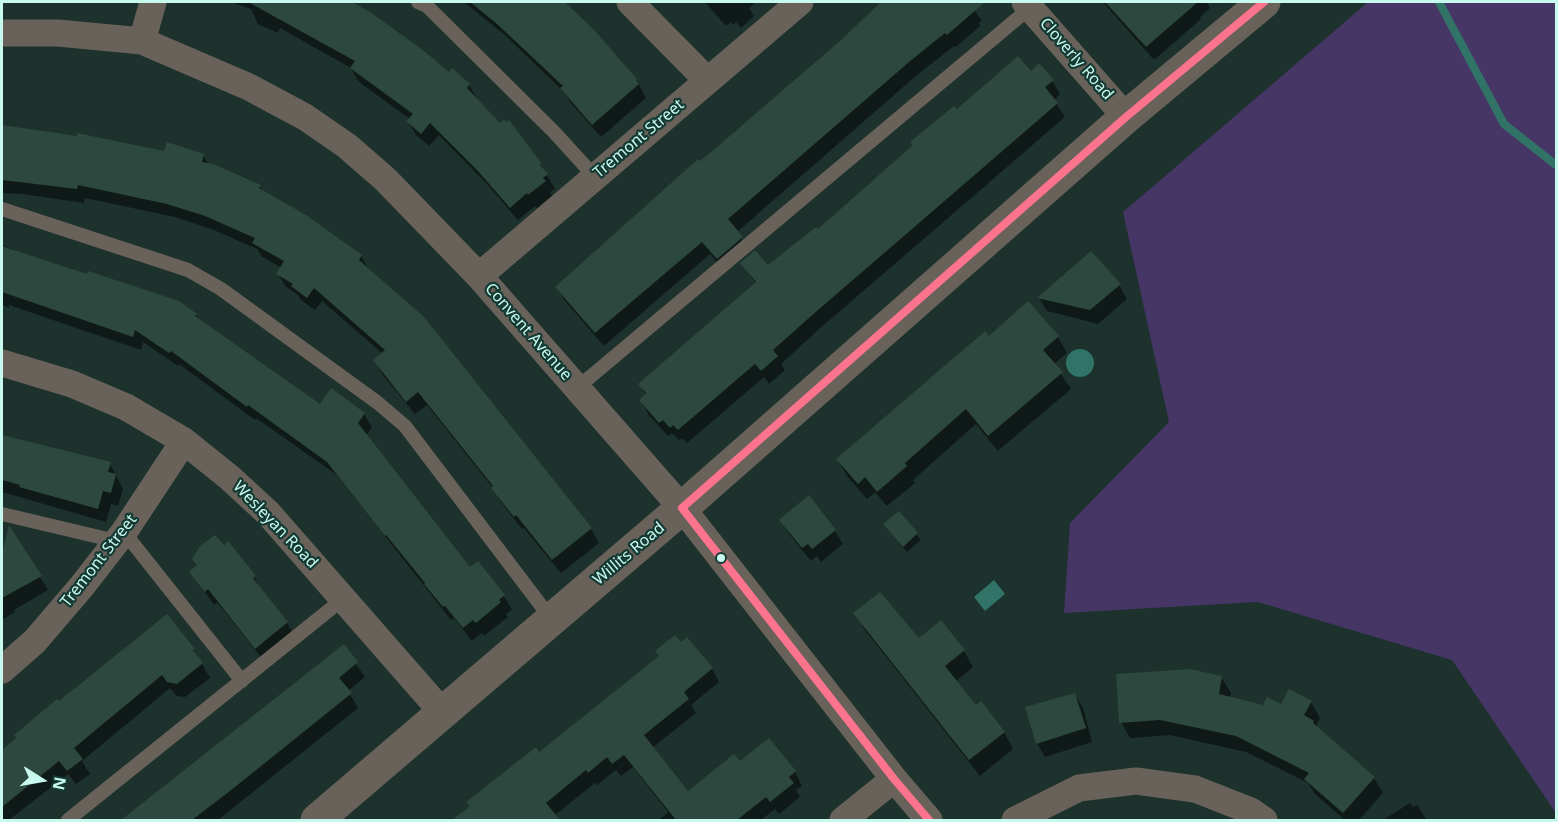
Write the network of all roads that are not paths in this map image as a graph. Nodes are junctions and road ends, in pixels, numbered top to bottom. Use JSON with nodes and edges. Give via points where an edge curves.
{"nodes":[{"id":1,"x":153,"y":2,"type":"edge"},
{"id":2,"x":418,"y":2,"type":"edge"},
{"id":3,"x":630,"y":2,"type":"edge"},
{"id":4,"x":800,"y":2,"type":"edge"},
{"id":5,"x":1264,"y":2,"type":"edge"},
{"id":6,"x":1028,"y":4,"type":"edge"},
{"id":7,"x":2,"y":33,"type":"edge"},
{"id":8,"x":142,"y":41,"type":"junction"},
{"id":9,"x":707,"y":81,"type":"junction"},
{"id":10,"x":1126,"y":117,"type":"junction"},
{"id":11,"x":595,"y":177,"type":"junction"},
{"id":12,"x":2,"y":209,"type":"edge"},
{"id":13,"x":479,"y":276,"type":"junction"},
{"id":14,"x":2,"y":363,"type":"edge"},
{"id":15,"x":577,"y":388,"type":"junction"},
{"id":16,"x":184,"y":441,"type":"junction"},
{"id":17,"x":682,"y":508,"type":"junction"},
{"id":18,"x":2,"y":514,"type":"edge"},
{"id":19,"x":120,"y":537,"type":"junction"},
{"id":20,"x":343,"y":599,"type":"junction"},
{"id":21,"x":552,"y":620,"type":"junction"},
{"id":22,"x":2,"y":670,"type":"edge"},
{"id":23,"x":242,"y":681,"type":"junction"},
{"id":24,"x":443,"y":713,"type":"junction"},
{"id":25,"x":894,"y":779,"type":"junction"},
{"id":26,"x":68,"y":820,"type":"edge"},
{"id":27,"x":316,"y":820,"type":"edge"},
{"id":28,"x":843,"y":820,"type":"edge"},
{"id":29,"x":929,"y":820,"type":"edge"},
{"id":30,"x":1015,"y":820,"type":"edge"},
{"id":31,"x":1264,"y":820,"type":"edge"}],
"edges":[{"from":1,"to":8,"type":"street"},
{"from":2,"to":11,"type":"lane","via":[[427,6],[546,123]]},
{"from":3,"to":9,"type":"street"},
{"from":4,"to":9,"type":"street","name":"Tremont Street"},
{"from":5,"to":10,"type":"street","name":"Willits Road"},
{"from":6,"to":10,"type":"street","name":"Cloverly Road"},
{"from":6,"to":15,"type":"lane"},
{"from":7,"to":8,"type":"street","name":"Convent Avenue","via":[[58,33]]},
{"from":8,"to":13,"type":"street","name":"Convent Avenue","via":[[249,87],[305,117],[347,146],[393,187]]},
{"from":9,"to":11,"type":"street","name":"Tremont Street"},
{"from":10,"to":17,"type":"street","name":"Willits Road"},
{"from":11,"to":13,"type":"street","name":"Tremont Street"},
{"from":12,"to":21,"type":"lane","via":[[188,270],[221,289],[378,403],[405,426]]},
{"from":13,"to":15,"type":"street","name":"Convent Avenue"},
{"from":14,"to":16,"type":"street","name":"Wesleyan Road","via":[[72,384],[126,407]]},
{"from":15,"to":17,"type":"street","name":"Convent Avenue"},
{"from":16,"to":19,"type":"street","name":"Tremont Street"},
{"from":16,"to":20,"type":"street","name":"Wesleyan Road","via":[[268,513]]},
{"from":17,"to":21,"type":"street","name":"Willits Road"},
{"from":17,"to":25,"type":"street","name":"Convent Avenue"},
{"from":18,"to":19,"type":"lane"},
{"from":19,"to":22,"type":"street","name":"Tremont Street","via":[[35,641]]},
{"from":19,"to":23,"type":"lane"},
{"from":20,"to":23,"type":"lane"},
{"from":20,"to":24,"type":"street","name":"Wesleyan Road"},
{"from":21,"to":24,"type":"street","name":"Willits Road"},
{"from":23,"to":26,"type":"lane"},
{"from":24,"to":27,"type":"street","name":"Willits Road"},
{"from":25,"to":28,"type":"street"},
{"from":25,"to":29,"type":"street","name":"Convent Avenue"},
{"from":30,"to":31,"type":"street","via":[[1079,788],[1136,781],[1195,789]]}]}
